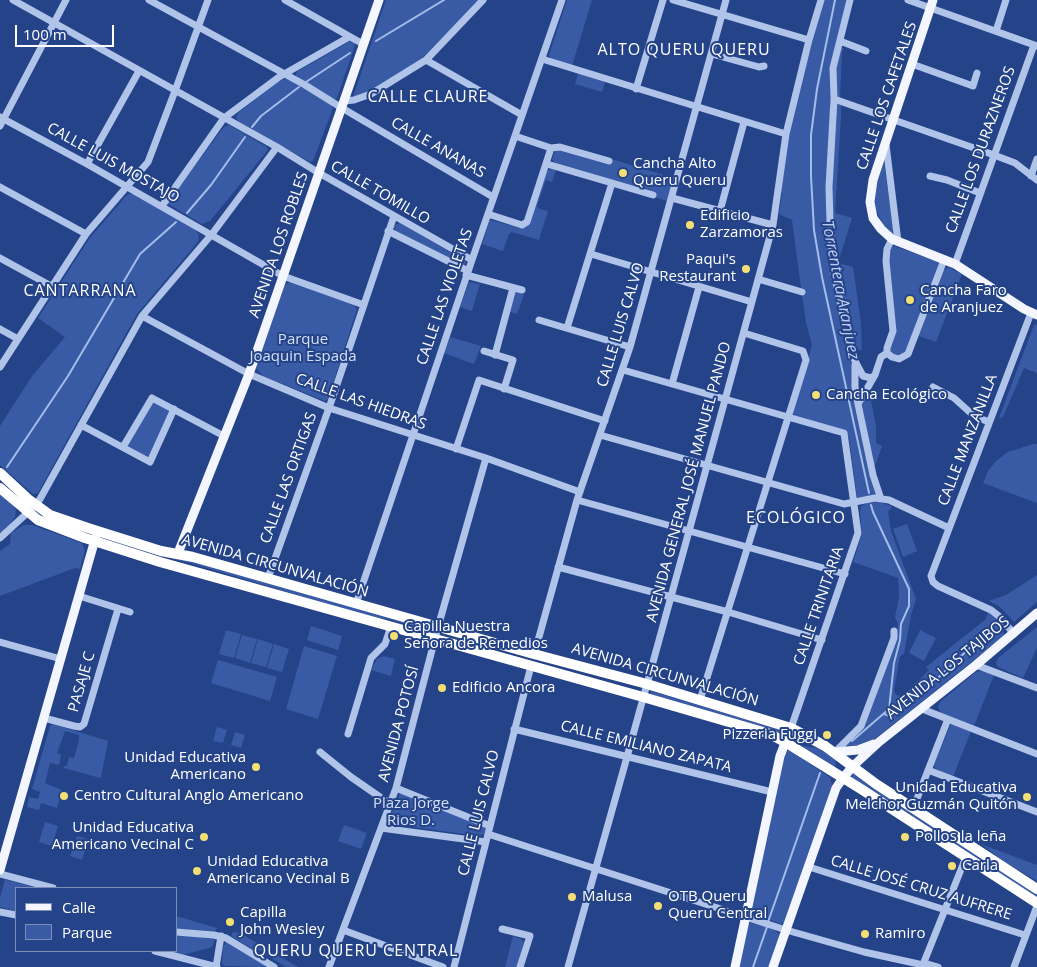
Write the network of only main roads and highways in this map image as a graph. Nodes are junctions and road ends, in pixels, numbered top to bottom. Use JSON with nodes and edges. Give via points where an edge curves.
{"nodes":[{"id":1,"x":379,"y":0,"type":"edge"},
{"id":2,"x":932,"y":4,"type":"edge"},
{"id":3,"x":1034,"y":314,"type":"edge"},
{"id":4,"x":0,"y":474,"type":"edge"},
{"id":5,"x":0,"y":488,"type":"edge"},
{"id":6,"x":32,"y":509,"type":"junction"},
{"id":7,"x":98,"y":530,"type":"junction"},
{"id":8,"x":94,"y":541,"type":"junction"},
{"id":9,"x":178,"y":553,"type":"junction"},
{"id":10,"x":1036,"y":616,"type":"edge"},
{"id":11,"x":791,"y":728,"type":"junction"},
{"id":12,"x":785,"y":742,"type":"junction"},
{"id":13,"x":879,"y":742,"type":"junction"},
{"id":14,"x":835,"y":752,"type":"junction"},
{"id":15,"x":853,"y":766,"type":"junction"},
{"id":16,"x":843,"y":778,"type":"junction"},
{"id":17,"x":0,"y":872,"type":"edge"},
{"id":18,"x":1037,"y":889,"type":"edge"},
{"id":19,"x":1037,"y":905,"type":"edge"},
{"id":20,"x":735,"y":967,"type":"edge"},
{"id":21,"x":773,"y":967,"type":"edge"}],
"edges":[{"from":1,"to":9,"type":"main road","name":"AVENIDA LOS ROBLES","via":[[249,374]]},
{"from":2,"to":3,"type":"main road","name":"CALLE LOS CAFETALES","via":[[872,180],[870,202],[873,218],[880,229],[895,240],[955,264]]},
{"from":4,"to":6,"type":"highway","name":"AVENIDA CIRCUNVALACIÓN"},
{"from":5,"to":6,"type":"highway","name":"AVENIDA CIRCUNVALACIÓN"},
{"from":6,"to":7,"type":"highway","name":"AVENIDA CIRCUNVALACIÓN"},
{"from":6,"to":8,"type":"highway","name":"AVENIDA CIRCUNVALACIÓN","via":[[42,522]]},
{"from":7,"to":8,"type":"main road"},
{"from":7,"to":9,"type":"highway","name":"AVENIDA CIRCUNVALACIÓN"},
{"from":8,"to":12,"type":"highway","name":"AVENIDA CIRCUNVALACIÓN","via":[[758,730]]},
{"from":8,"to":17,"type":"main road"},
{"from":9,"to":11,"type":"highway","name":"AVENIDA CIRCUNVALACIÓN","via":[[647,684]]},
{"from":10,"to":13,"type":"main road","name":"AVENIDA LOS TAJIBOS"},
{"from":11,"to":12,"type":"main road"},
{"from":11,"to":14,"type":"highway","name":"AVENIDA CIRCUNVALACIÓN"},
{"from":12,"to":16,"type":"highway","name":"AVENIDA CIRCUNVALACIÓN"},
{"from":12,"to":20,"type":"main road"},
{"from":13,"to":14,"type":"main road","name":"AVENIDA LOS TAJIBOS","via":[[864,748]]},
{"from":13,"to":15,"type":"main road","name":"AVENIDA LOS TAJIBOS"},
{"from":14,"to":15,"type":"highway","name":"AVENIDA CIRCUNVALACIÓN"},
{"from":15,"to":16,"type":"main road","name":"AVENIDA LOS TAJIBOS"},
{"from":15,"to":18,"type":"highway","name":"AVENIDA CIRCUNVALACIÓN"},
{"from":16,"to":19,"type":"highway","name":"AVENIDA CIRCUNVALACIÓN"},
{"from":16,"to":21,"type":"main road","name":"AVENIDA LOS TAJIBOS","via":[[836,788]]}]}
